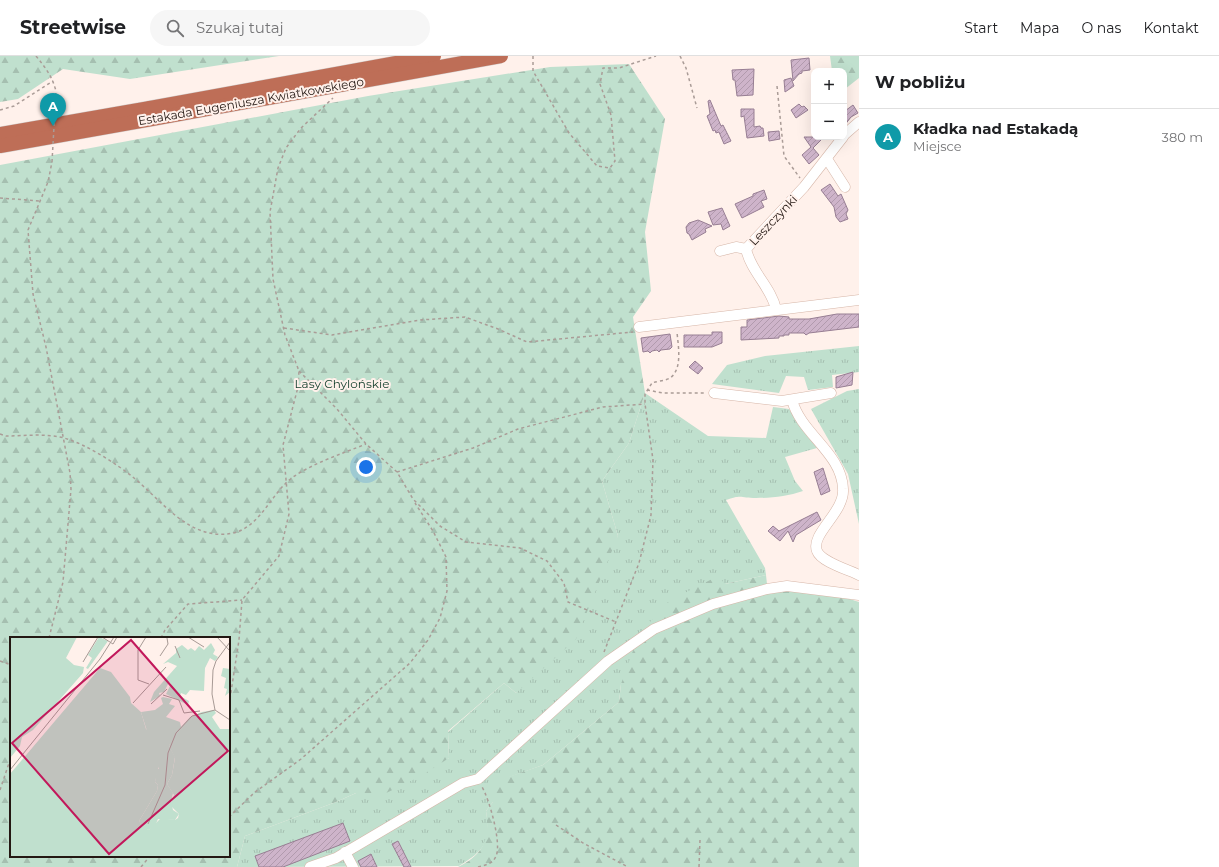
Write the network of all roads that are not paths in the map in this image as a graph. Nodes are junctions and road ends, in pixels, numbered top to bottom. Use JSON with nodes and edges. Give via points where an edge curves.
{"nodes":[{"id":1,"x":434,"y":56,"type":"edge"},
{"id":2,"x":501,"y":56,"type":"edge"},
{"id":3,"x":151,"y":114,"type":"junction"},
{"id":4,"x":859,"y":122,"type":"edge"},
{"id":5,"x":847,"y":132,"type":"edge"},
{"id":6,"x":0,"y":134,"type":"edge"},
{"id":7,"x":840,"y":140,"type":"edge"},
{"id":8,"x":0,"y":146,"type":"edge"},
{"id":9,"x":827,"y":159,"type":"junction"},
{"id":10,"x":845,"y":187,"type":"dead end"},
{"id":11,"x":746,"y":250,"type":"junction"},
{"id":12,"x":720,"y":251,"type":"dead end"},
{"id":13,"x":859,"y":300,"type":"edge"},
{"id":14,"x":776,"y":309,"type":"junction"},
{"id":15,"x":639,"y":327,"type":"road end"},
{"id":16,"x":714,"y":393,"type":"road end"},
{"id":17,"x":831,"y":393,"type":"dead end"},
{"id":18,"x":792,"y":400,"type":"junction"},
{"id":19,"x":859,"y":575,"type":"edge"},
{"id":20,"x":859,"y":596,"type":"edge"},
{"id":21,"x":345,"y":852,"type":"junction"},
{"id":22,"x":310,"y":867,"type":"edge"},
{"id":23,"x":353,"y":867,"type":"edge"}],
"edges":[{"from":1,"to":3,"type":"highway","name":"Estakada Eugeniusza Kwiatkowskiego","bridge":true},
{"from":2,"to":3,"type":"highway","name":"Estakada Eugeniusza Kwiatkowskiego","bridge":true},
{"from":3,"to":6,"type":"highway","name":"Estakada Eugeniusza Kwiatkowskiego"},
{"from":3,"to":8,"type":"highway","name":"Estakada Eugeniusza Kwiatkowskiego"},
{"from":4,"to":5,"type":"street","name":"Leszczynki"},
{"from":7,"to":9,"type":"street","name":"Leszczynki"},
{"from":9,"to":10,"type":"street"},
{"from":9,"to":11,"type":"street","name":"Leszczynki"},
{"from":11,"to":12,"type":"street","via":[[736,247]]},
{"from":11,"to":14,"type":"street","name":"Leszczynki","via":[[752,265],[772,296]]},
{"from":13,"to":14,"type":"street"},
{"from":14,"to":15,"type":"street"},
{"from":16,"to":18,"type":"street"},
{"from":17,"to":18,"type":"street"},
{"from":18,"to":19,"type":"street","via":[[794,410],[828,454],[842,478],[841,505],[818,538],[816,550],[819,556]]},
{"from":20,"to":21,"type":"street","via":[[787,586],[767,589],[713,604],[654,629],[608,661],[478,779],[463,783]]},
{"from":21,"to":22,"type":"street"},
{"from":21,"to":23,"type":"street"}]}
